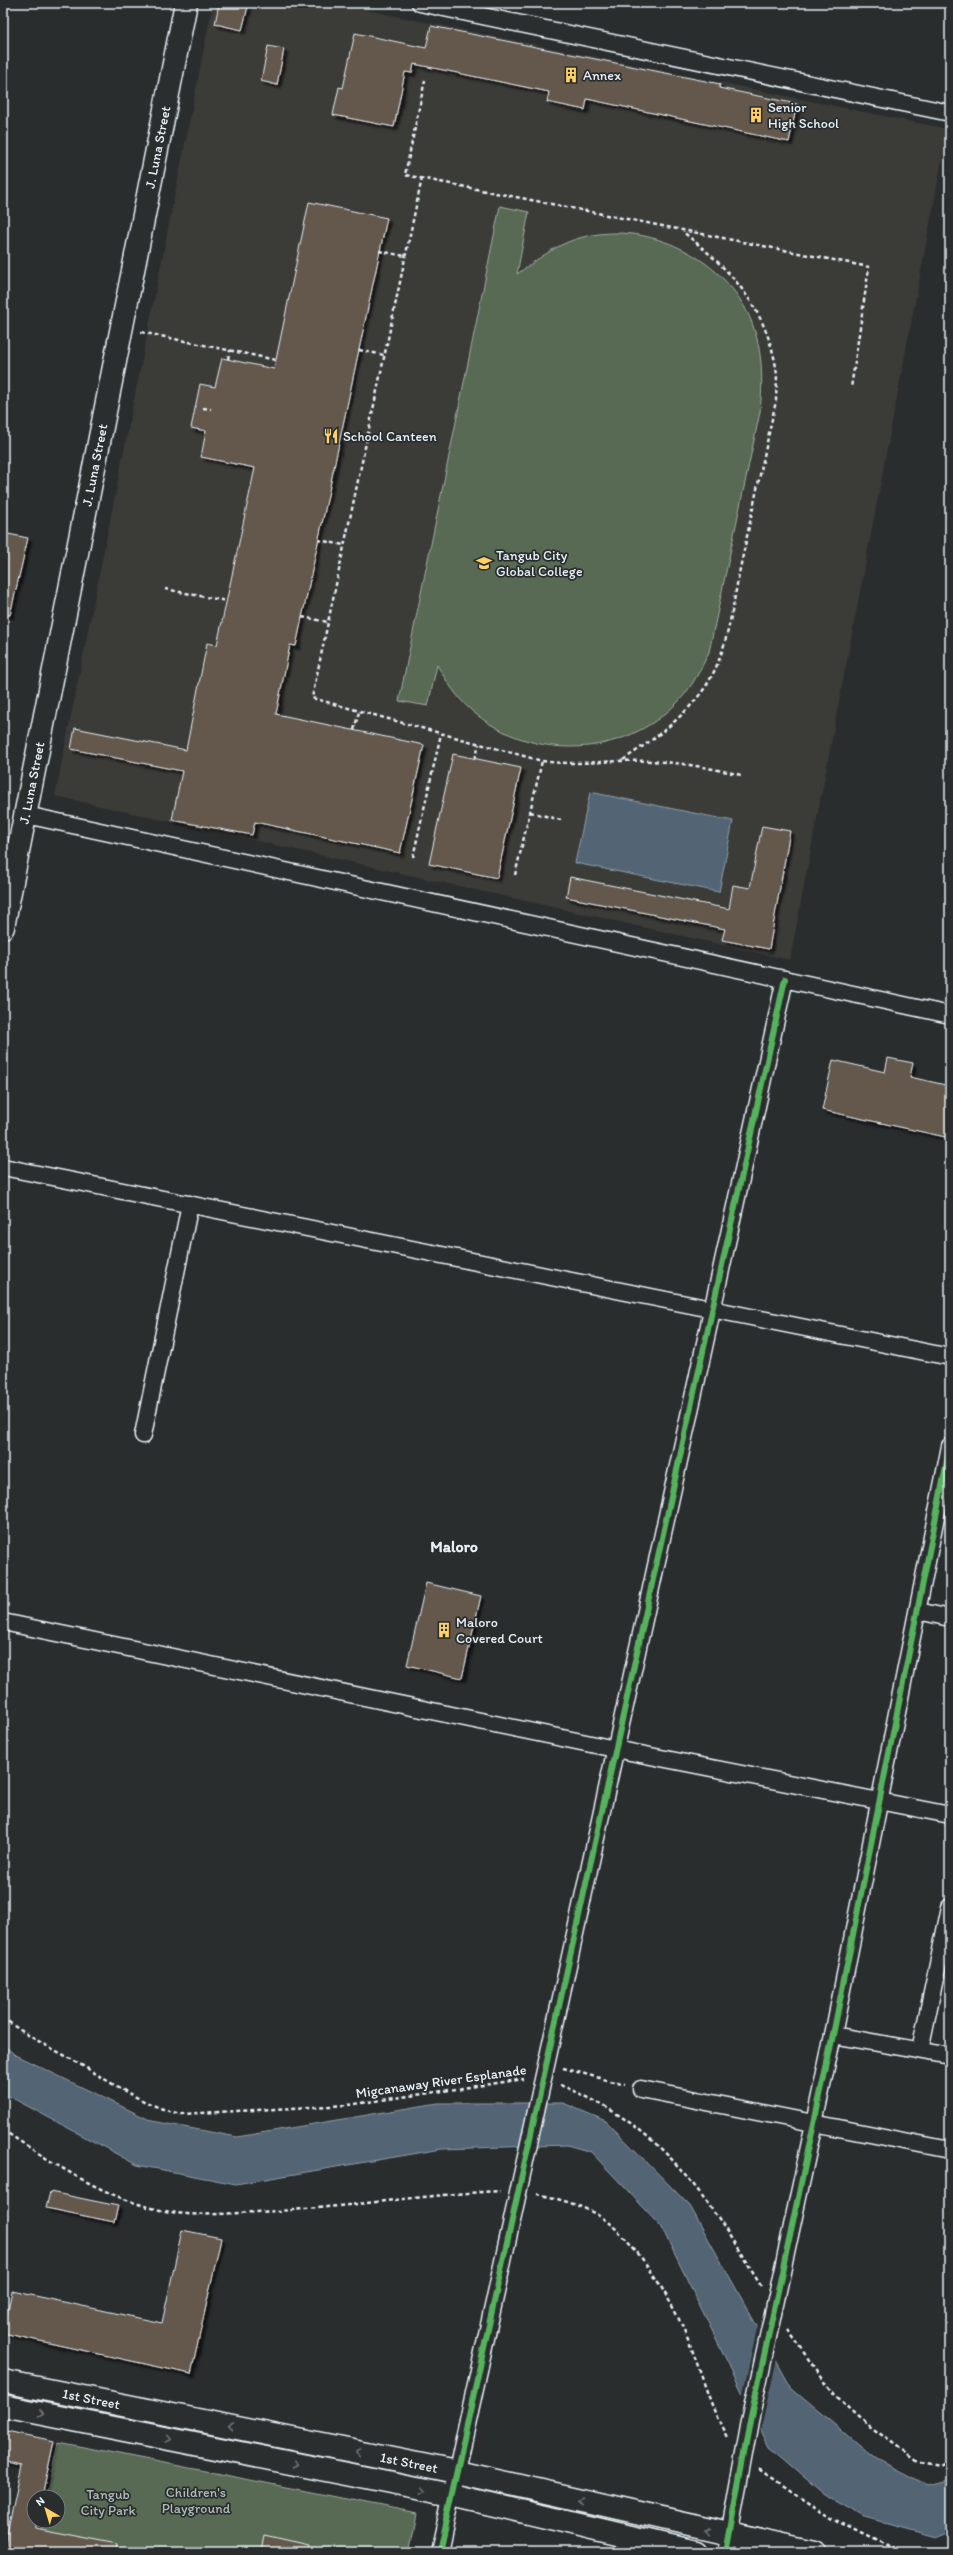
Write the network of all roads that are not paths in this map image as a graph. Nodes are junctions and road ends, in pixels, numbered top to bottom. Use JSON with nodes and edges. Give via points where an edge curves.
{"nodes":[{"id":1,"x":186,"y":3,"type":"edge"},
{"id":2,"x":420,"y":3,"type":"edge"},
{"id":3,"x":950,"y":113,"type":"edge"},
{"id":4,"x":26,"y":815,"type":"junction"},
{"id":5,"x":3,"y":927,"type":"edge"},
{"id":6,"x":785,"y":979,"type":"junction"},
{"id":7,"x":950,"y":1015,"type":"edge"},
{"id":8,"x":3,"y":1167,"type":"edge"},
{"id":9,"x":190,"y":1204,"type":"junction"},
{"id":10,"x":712,"y":1309,"type":"junction"},
{"id":11,"x":950,"y":1357,"type":"edge"},
{"id":12,"x":143,"y":1435,"type":"dead end"},
{"id":13,"x":950,"y":1447,"type":"edge"},
{"id":14,"x":918,"y":1611,"type":"junction"},
{"id":15,"x":950,"y":1618,"type":"edge"},
{"id":16,"x":3,"y":1622,"type":"edge"},
{"id":17,"x":615,"y":1749,"type":"junction"},
{"id":18,"x":881,"y":1800,"type":"junction"},
{"id":19,"x":950,"y":1815,"type":"edge"},
{"id":20,"x":950,"y":1907,"type":"edge"},
{"id":21,"x":833,"y":2034,"type":"junction"},
{"id":22,"x":920,"y":2050,"type":"junction"},
{"id":23,"x":950,"y":2056,"type":"edge"},
{"id":24,"x":641,"y":2089,"type":"road end"},
{"id":25,"x":815,"y":2124,"type":"junction"},
{"id":26,"x":950,"y":2150,"type":"edge"},
{"id":27,"x":3,"y":2381,"type":"edge"},
{"id":28,"x":3,"y":2406,"type":"edge"},
{"id":29,"x":457,"y":2472,"type":"junction"},
{"id":30,"x":452,"y":2495,"type":"junction"},
{"id":31,"x":728,"y":2543,"type":"edge"},
{"id":32,"x":439,"y":2552,"type":"edge"},
{"id":33,"x":695,"y":2552,"type":"edge"},
{"id":34,"x":814,"y":2552,"type":"edge"}],
"edges":[{"from":1,"to":4,"type":"main road","name":"J. Luna Street"},
{"from":2,"to":3,"type":"street"},
{"from":4,"to":5,"type":"main road","name":"J. Luna Street"},
{"from":4,"to":6,"type":"street"},
{"from":6,"to":7,"type":"street"},
{"from":6,"to":10,"type":"street"},
{"from":8,"to":9,"type":"street"},
{"from":9,"to":10,"type":"street"},
{"from":9,"to":12,"type":"street"},
{"from":10,"to":11,"type":"street"},
{"from":10,"to":17,"type":"street"},
{"from":13,"to":14,"type":"street"},
{"from":14,"to":15,"type":"street"},
{"from":14,"to":18,"type":"street"},
{"from":16,"to":17,"type":"street"},
{"from":17,"to":18,"type":"street"},
{"from":17,"to":29,"type":"street"},
{"from":18,"to":19,"type":"street"},
{"from":18,"to":21,"type":"street"},
{"from":20,"to":22,"type":"street"},
{"from":21,"to":22,"type":"street"},
{"from":21,"to":25,"type":"street"},
{"from":22,"to":23,"type":"street"},
{"from":24,"to":25,"type":"street"},
{"from":25,"to":26,"type":"street"},
{"from":25,"to":31,"type":"street","via":[[750,2421]]},
{"from":29,"to":27,"type":"main road","name":"1st Street","one_way":true},
{"from":28,"to":30,"type":"main road","name":"1st Street","one_way":true},
{"from":29,"to":30,"type":"street"},
{"from":31,"to":29,"type":"main road","name":"1st Street","one_way":true},
{"from":30,"to":32,"type":"street"},
{"from":30,"to":33,"type":"main road","name":"1st Street"},
{"from":31,"to":34,"type":"main road","name":"1st Street"}]}
